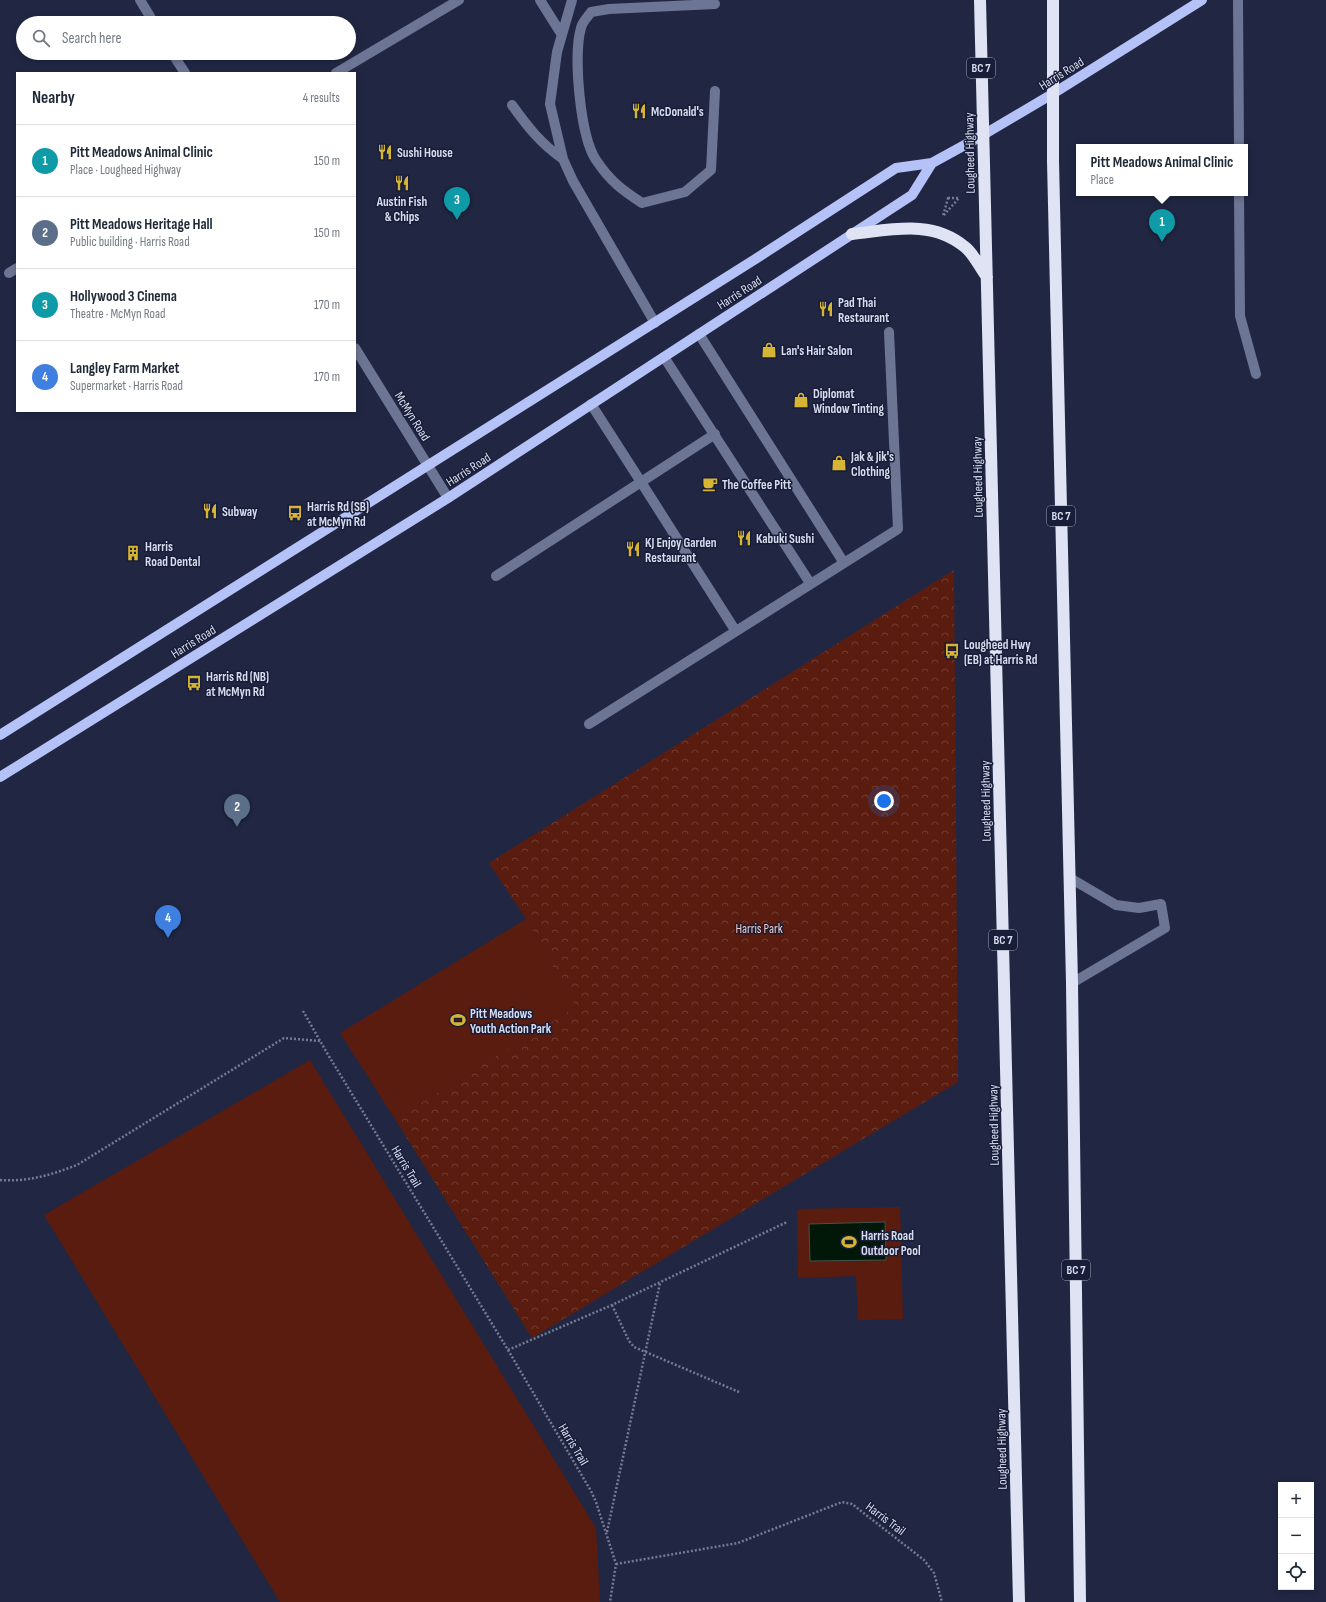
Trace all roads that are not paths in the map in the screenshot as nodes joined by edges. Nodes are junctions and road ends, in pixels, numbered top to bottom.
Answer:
1 (140, 0) edge
2 (459, 0) edge
3 (540, 0) edge
4 (572, 0) edge
5 (980, 0) edge
6 (1053, 0) edge
7 (1202, 0) edge
8 (1238, 0) edge
9 (715, 4) dead end
10 (150, 16) edge
11 (562, 35) junction
12 (177, 60) edge
13 (184, 72) edge
14 (338, 72) edge
15 (715, 91) dead end
16 (1054, 93) junction
17 (512, 105) dead end
18 (983, 135) junction
19 (1239, 144) edge
20 (563, 159) junction
21 (932, 163) junction
22 (1239, 196) edge
23 (852, 234) junction
24 (987, 277) junction
25 (654, 323) junction
26 (889, 332) dead end
27 (699, 334) junction
28 (356, 350) edge
29 (664, 357) junction
30 (1256, 374) dead end
31 (591, 404) junction
32 (715, 434) junction
33 (429, 466) junction
34 (641, 482) junction
35 (448, 498) junction
36 (844, 563) junction
37 (496, 576) dead end
38 (810, 583) junction
39 (735, 630) junction
40 (589, 724) dead end
41 (0, 735) edge
42 (0, 777) edge
43 (1070, 878) junction
44 (1072, 983) junction
45 (1019, 1602) edge
46 (1080, 1602) edge

1 - 10 street
2 - 14 street
3 - 11 street
4 - 11 street
5 - 18 highway, Lougheed Highway / BC 7
6 - 16 highway, BC 7
7 - 16 main road, Harris Road
8 - 19 street
9 - 15 street
11 - 20 street
12 - 13 street
16 - 18 main road, Harris Road
16 - 43 highway, BC 7
17 - 20 street
18 - 21 main road, Harris Road
18 - 24 highway, Lougheed Highway / BC 7
20 - 25 street
21 - 23 main road, Harris Road
21 - 25 main road, Harris Road
22 - 30 street
23 - 24 highway
23 - 27 main road, Harris Road
24 - 45 highway, Lougheed Highway / BC 7
25 - 33 main road, Harris Road
26 - 36 street
27 - 29 main road, Harris Road
27 - 36 street
28 - 33 street, McMyn Road
29 - 31 main road, Harris Road
29 - 32 street
31 - 34 street
31 - 35 main road, Harris Road
32 - 34 street
32 - 38 street
33 - 35 street, McMyn Road
33 - 41 main road, Harris Road
34 - 37 street
34 - 39 street
35 - 42 main road, Harris Road
36 - 38 street
38 - 39 street
39 - 40 street
43 - 44 highway, BC 7
43 - 44 street
44 - 46 highway, BC 7

